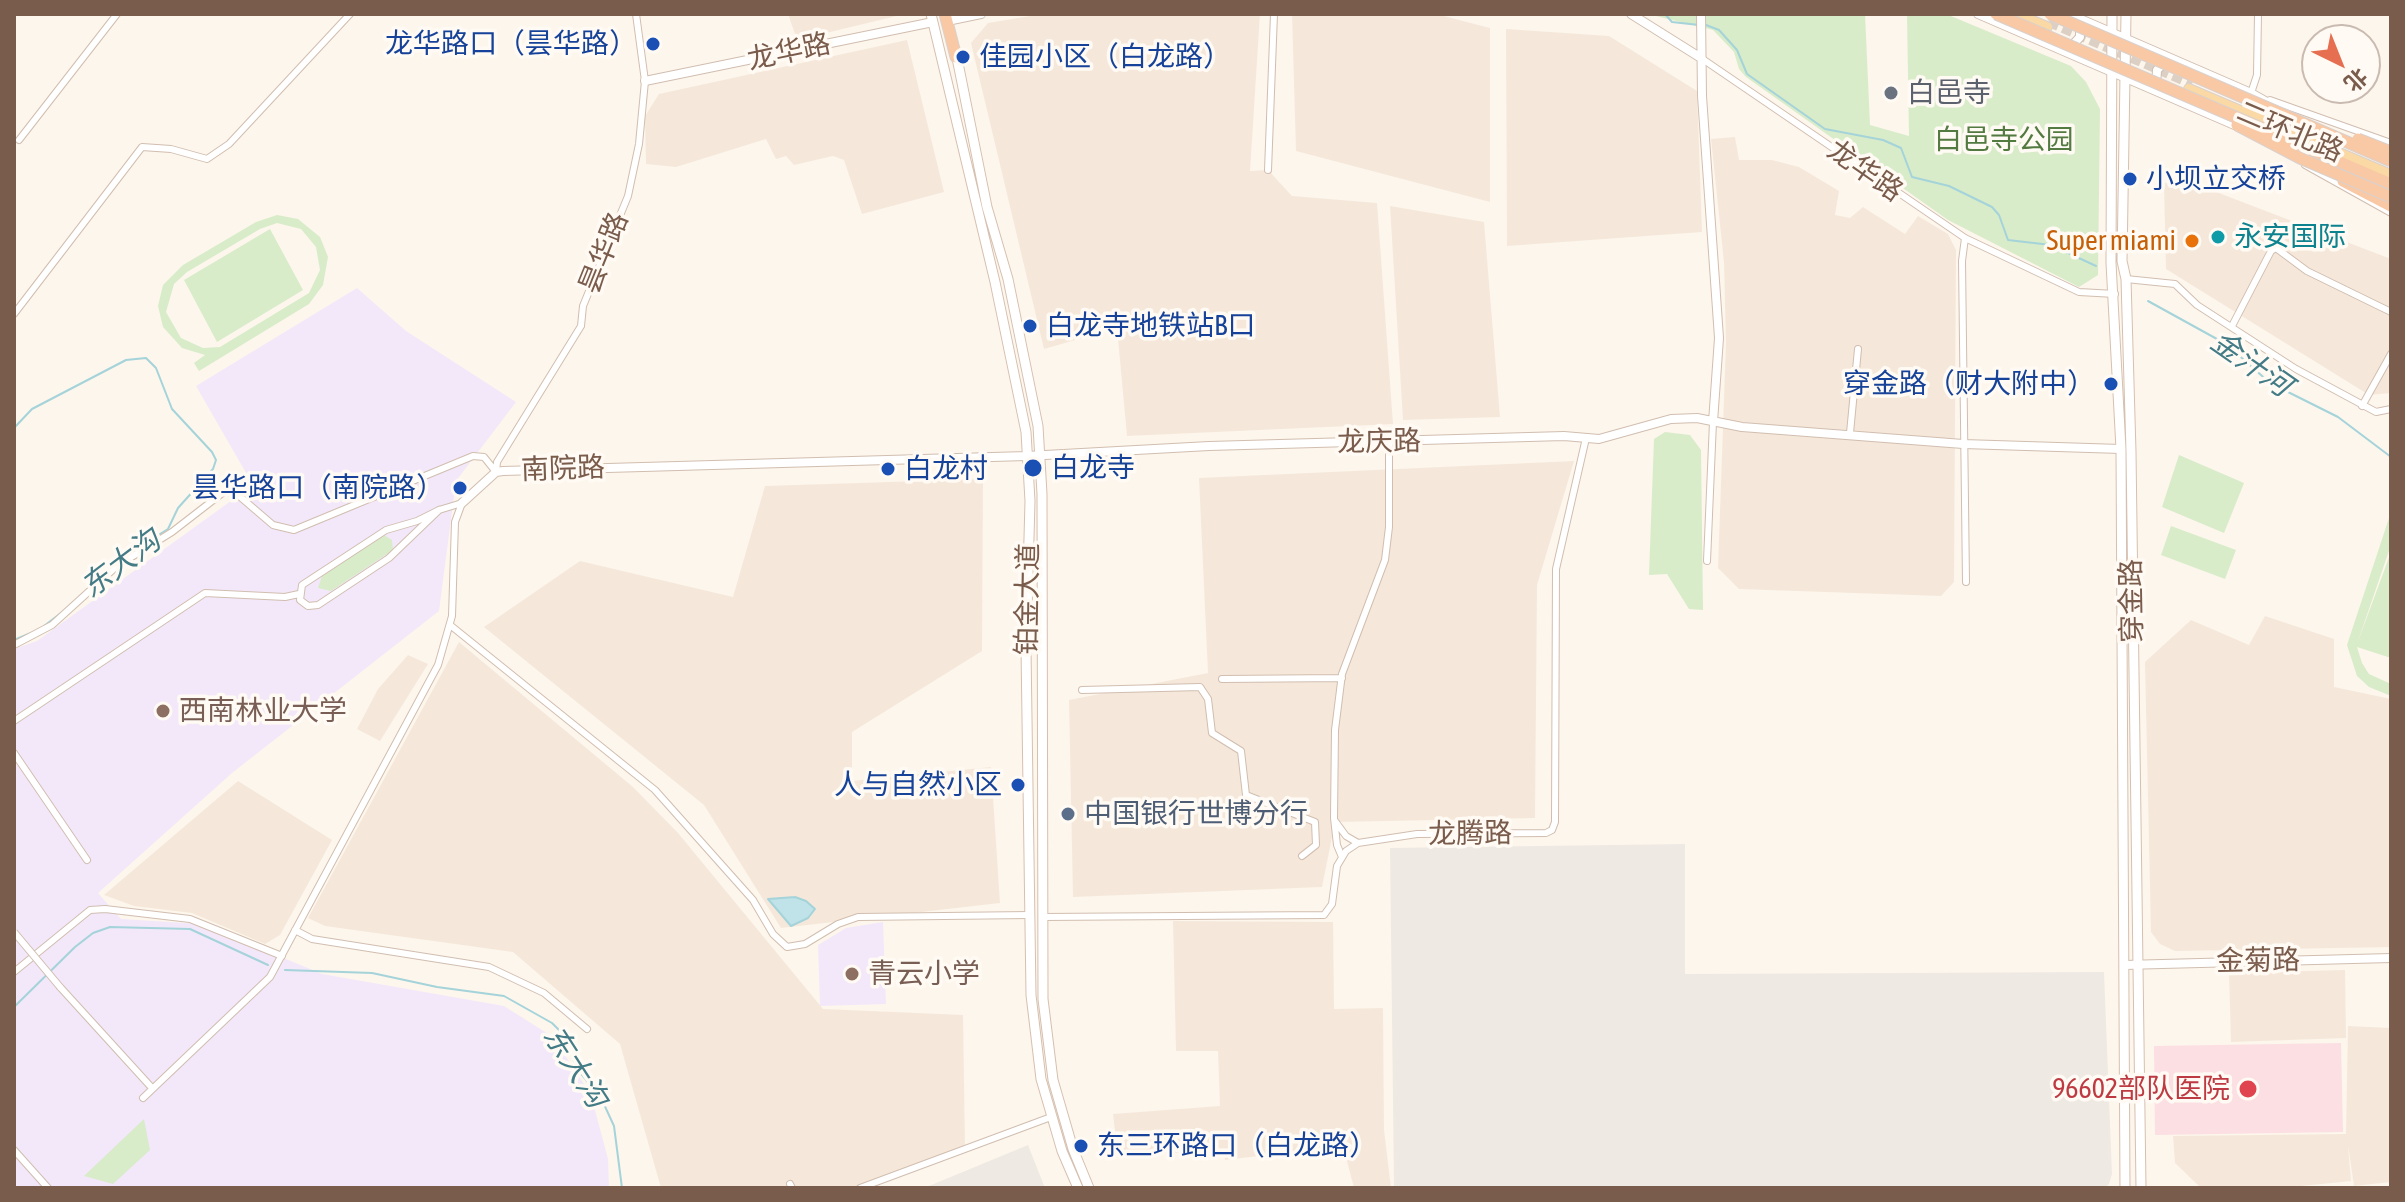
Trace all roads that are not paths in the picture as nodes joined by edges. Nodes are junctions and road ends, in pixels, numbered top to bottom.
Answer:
1 (117, 14) edge
2 (350, 14) edge
3 (636, 14) edge
4 (981, 14) edge
5 (1274, 14) edge
6 (1631, 14) edge
7 (1996, 14) edge
8 (2016, 14) edge
9 (2030, 14) edge
10 (2112, 14) edge
11 (2126, 14) edge
12 (2258, 14) edge
13 (1980, 15) edge
14 (2070, 15) edge
15 (950, 16) edge
16 (932, 18) edge
17 (2049, 21) edge
18 (1700, 22) edge
19 (2112, 33) junction
20 (2126, 39) junction
21 (2057, 48) junction
22 (956, 57) joint
23 (1701, 58) junction
24 (2177, 65) junction
25 (2112, 72) junction
26 (2126, 78) junction
27 (645, 81) junction
28 (2190, 86) tunnel mouth
29 (2164, 91) junction
30 (2252, 97) junction
31 (2236, 126) junction
32 (2311, 138) junction
33 (19, 140) dead end
34 (2391, 143) edge
35 (2391, 152) edge
36 (2391, 161) edge
37 (2307, 162) junction
38 (1268, 170) dead end
39 (2391, 172) edge
40 (2391, 184) edge
41 (2391, 197) edge
42 (2391, 206) edge
43 (2391, 213) edge
44 (1965, 238) junction
45 (995, 240) junction
46 (984, 243) junction
47 (2126, 279) junction
48 (2115, 294) junction
49 (2391, 312) edge
50 (14, 314) edge
51 (2232, 326) junction
52 (1858, 349) dead end
53 (2391, 354) edge
54 (2362, 406) junction
55 (2391, 409) edge
56 (1713, 422) junction
57 (1850, 433) junction
58 (1586, 438) junction
59 (1389, 443) junction
60 (1963, 444) junction
61 (2121, 449) junction
62 (1041, 454) junction
63 (1027, 456) junction
64 (496, 472) junction
65 (462, 503) junction
66 (439, 510) junction
67 (1707, 561) dead end
68 (1966, 582) dead end
69 (299, 594) junction
70 (450, 625) junction
71 (14, 645) edge
72 (1342, 678) junction
73 (1222, 679) dead end
74 (1082, 690) dead end
75 (14, 721) edge
76 (14, 753) edge
77 (1334, 818) junction
78 (1358, 843) junction
79 (1302, 856) dead end
80 (1342, 857) junction
81 (87, 860) dead end
82 (1030, 915) junction
83 (1042, 917) junction
84 (295, 930) junction
85 (14, 932) edge
86 (282, 956) junction
87 (2391, 958) edge
88 (2130, 964) junction
89 (14, 972) edge
90 (587, 1029) dead end
91 (152, 1088) junction
92 (143, 1098) dead end
93 (1051, 1117) junction
94 (14, 1150) edge
95 (48, 1188) edge
96 (860, 1188) edge
97 (1078, 1188) edge
98 (1089, 1188) edge
99 (2125, 1188) edge
100 (2141, 1188) edge

1 - 33 street
2 - 50 street
3 - 27 street, 昙华路
4 - 15 street
5 - 38 street
6 - 23 street, 龙华路
7 - 29 highway, bridge
8 - 17 main road
9 - 17 main road
10 - 19 main road, 穿金路
11 - 20 main road, 穿金路
12 - 30 street
13 - 21 street
14 - 19 street
14 - 21 street
15 - 22 highway
16 - 27 street, 龙华路
16 - 46 main road, 铂金大道
17 - 24 highway, bridge
18 - 23 street
19 - 20 street
19 - 25 main road, 穿金路
20 - 24 street
20 - 26 main road, 穿金路
21 - 25 street
22 - 45 main road, 铂金大道
23 - 44 street, 龙华路
23 - 56 street
24 - 29 street
24 - 30 highway, bridge
25 - 26 street
25 - 48 main road, 穿金路
26 - 29 street
26 - 47 main road, 穿金路
27 - 64 street, 昙华路
28 - 32 main road, 二环北路
29 - 31 street
29 - 37 highway, bridge
29 - 40 highway, bridge
30 - 32 street
30 - 34 street
30 - 35 highway, bridge
30 - 36 highway, bridge
31 - 32 street
31 - 43 street
32 - 39 main road, 二环北路
37 - 41 highway, bridge
37 - 42 highway, bridge
44 - 48 street, 龙华路
44 - 60 street
45 - 46 main road
45 - 62 main road, 铂金大道
46 - 63 main road, 铂金大道
47 - 51 street
47 - 88 main road, 穿金路
48 - 61 main road, 穿金路
49 - 51 street
51 - 54 street
52 - 57 street
53 - 54 street
54 - 55 street
56 - 57 street, 龙庆路
56 - 58 street, 龙庆路
56 - 67 street
57 - 60 street, 龙庆路
58 - 59 street, 龙庆路
58 - 78 street, 龙腾路
59 - 62 street, 龙庆路
59 - 72 street
60 - 61 street, 龙庆路
60 - 68 street
61 - 88 main road, 穿金路
62 - 63 street, 龙庆路
62 - 83 main road, 铂金大道
63 - 64 street, 南院路
63 - 82 main road, 铂金大道
64 - 65 street, 南院路
64 - 71 street
65 - 66 street
65 - 70 street
66 - 69 street
66 - 69 street
69 - 75 street
70 - 82 street
70 - 84 street
72 - 73 street
72 - 77 street
74 - 79 street
76 - 81 street
77 - 78 street
77 - 80 street
78 - 80 street
80 - 83 street
82 - 93 main road, 铂金大道
83 - 98 main road, 铂金大道
84 - 86 street
84 - 90 street
85 - 91 street, bridge
86 - 89 street
86 - 91 street
87 - 88 street, 金菊路
88 - 99 main road, 穿金路
88 - 100 main road, 穿金路
91 - 92 street
93 - 96 street
93 - 97 main road, 铂金大道
94 - 95 street

